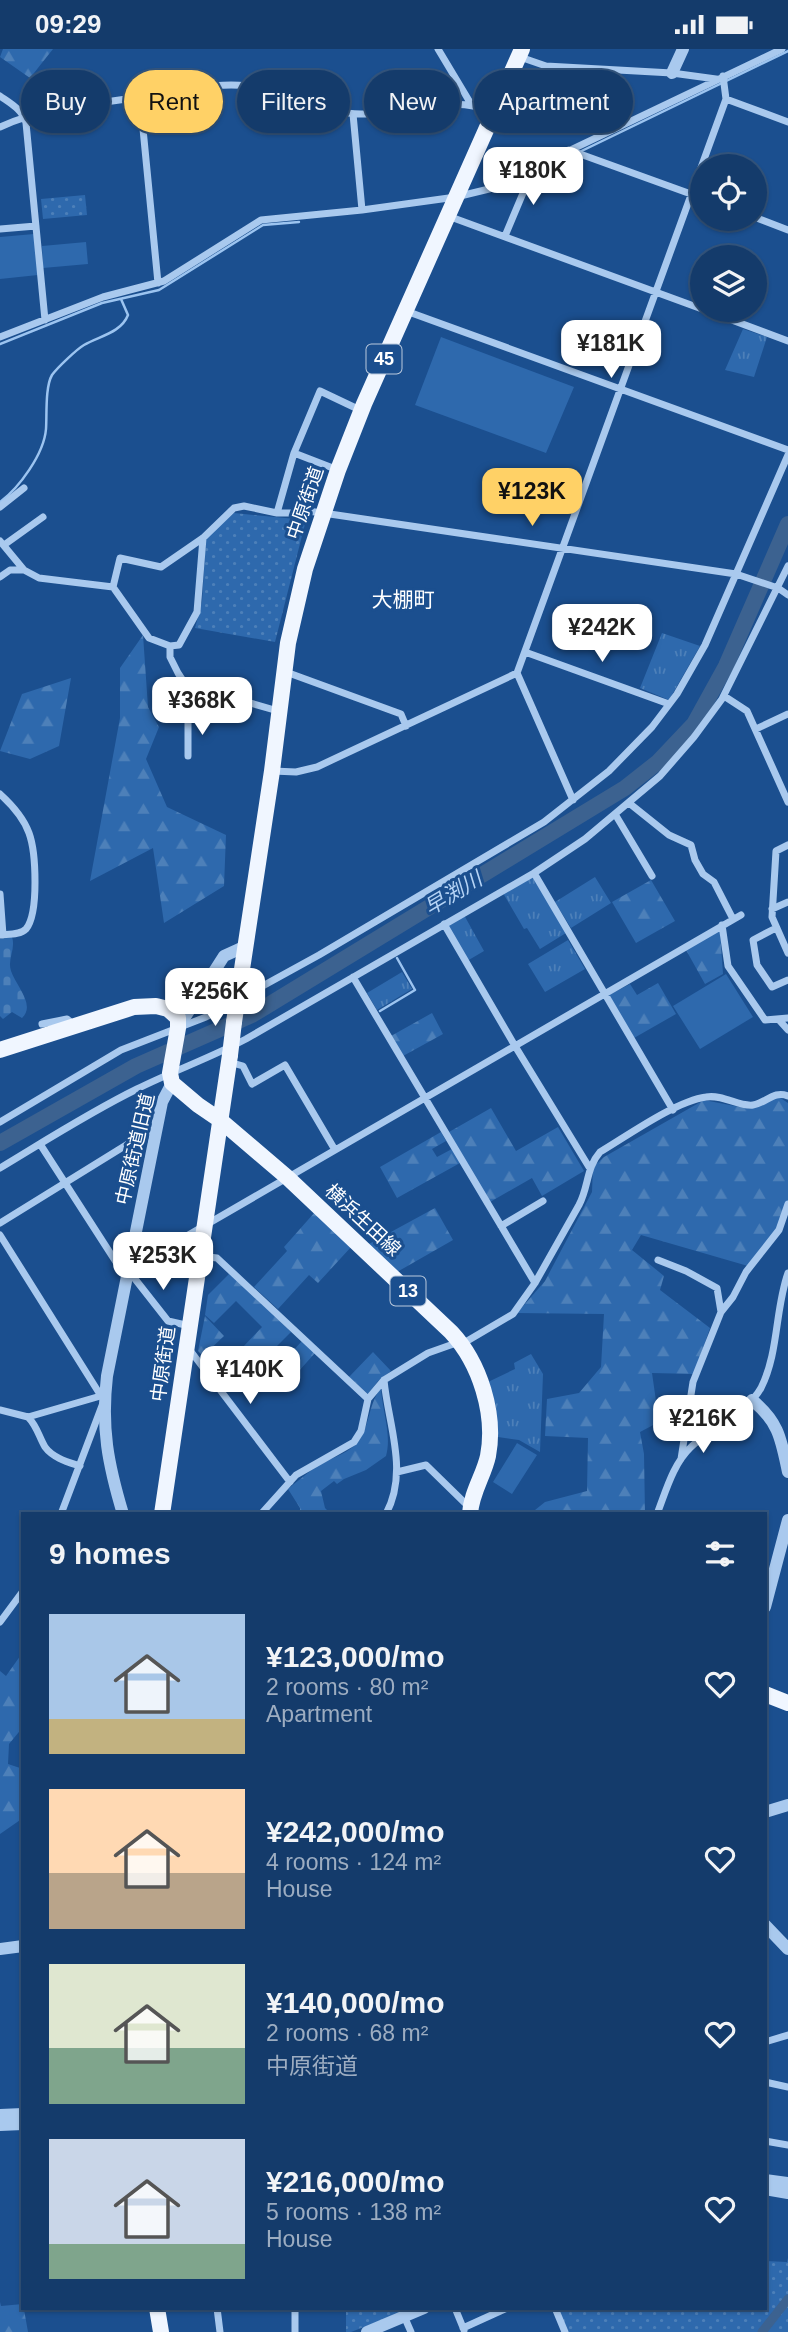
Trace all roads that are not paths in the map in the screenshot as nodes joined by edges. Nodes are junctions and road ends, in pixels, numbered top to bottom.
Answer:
1 (438, 49) edge
2 (683, 49) edge
3 (782, 49) edge
4 (519, 52) edge
5 (511, 70) edge
6 (672, 73) junction
7 (721, 77) junction
8 (223, 86) edge
9 (0, 96) edge
10 (726, 99) junction
11 (471, 104) junction
12 (474, 105) edge
13 (21, 113) edge
14 (353, 114) junction
15 (21, 119) edge
16 (788, 122) edge
17 (0, 127) edge
18 (27, 133) edge
19 (143, 133) edge
20 (485, 133) edge
21 (569, 151) junction
22 (706, 154) edge
23 (534, 167) junction
24 (690, 194) edge
25 (456, 197) junction
26 (690, 197) edge
27 (362, 210) junction
28 (447, 216) junction
29 (767, 223) edge
30 (36, 226) junction
31 (0, 229) edge
32 (788, 230) edge
33 (506, 236) junction
34 (158, 283) junction
35 (657, 292) junction
36 (690, 304) edge
37 (405, 311) junction
38 (45, 320) junction
39 (738, 322) edge
40 (0, 337) edge
41 (788, 341) edge
42 (623, 388) junction
43 (361, 411) junction
44 (788, 450) edge
45 (294, 453) junction
46 (788, 455) edge
47 (338, 470) junction
48 (24, 488) dead end
49 (0, 507) edge
50 (277, 513) junction
51 (323, 513) junction
52 (43, 517) dead end
53 (203, 538) junction
54 (2, 543) edge
55 (563, 547) junction
56 (788, 566) edge
57 (24, 570) junction
58 (736, 574) junction
59 (0, 577) edge
60 (113, 587) junction
61 (778, 588) junction
62 (788, 595) edge
63 (170, 646) junction
64 (525, 652) junction
65 (285, 672) junction
66 (517, 673) junction
67 (724, 696) junction
68 (669, 704) junction
69 (202, 710) junction
70 (280, 712) junction
71 (788, 713) edge
72 (406, 726) junction
73 (756, 729) junction
74 (188, 756) dead end
75 (272, 771) junction
76 (785, 787) edge
77 (0, 794) edge
78 (573, 800) junction
79 (788, 802) edge
80 (629, 803) junction
81 (615, 814) junction
82 (788, 845) edge
83 (534, 873) junction
84 (652, 876) dead end
85 (0, 894) edge
86 (788, 902) edge
87 (772, 909) junction
88 (444, 924) junction
89 (722, 926) junction
90 (776, 928) junction
91 (1, 935) edge
92 (246, 946) junction
93 (788, 953) edge
94 (353, 977) junction
95 (788, 980) edge
96 (603, 995) junction
97 (237, 1001) junction
98 (788, 1018) edge
99 (779, 1020) junction
100 (42, 1024) dead end
101 (75, 1025) junction
102 (178, 1030) junction
103 (788, 1030) edge
104 (515, 1046) junction
105 (0, 1050) edge
106 (229, 1058) junction
107 (171, 1074) junction
108 (788, 1096) edge
109 (426, 1098) junction
110 (673, 1110) junction
111 (220, 1120) junction
112 (0, 1122) edge
113 (158, 1126) junction
114 (40, 1144) junction
115 (335, 1150) junction
116 (589, 1167) junction
117 (0, 1168) edge
118 (288, 1178) junction
119 (66, 1182) junction
120 (543, 1201) dead end
121 (788, 1204) edge
122 (0, 1223) edge
123 (501, 1226) junction
124 (203, 1229) junction
125 (0, 1235) edge
126 (201, 1256) junction
127 (658, 1260) dead end
128 (788, 1273) edge
129 (127, 1274) junction
130 (534, 1283) junction
131 (721, 1313) junction
132 (190, 1327) junction
133 (461, 1343) junction
134 (188, 1348) junction
135 (384, 1380) junction
136 (103, 1397) junction
137 (368, 1399) junction
138 (752, 1400) junction
139 (0, 1410) edge
140 (28, 1417) junction
141 (681, 1459) junction
142 (80, 1466) junction
143 (788, 1469) edge
144 (397, 1472) junction
145 (290, 1482) junction
146 (62, 1512) edge
147 (122, 1512) edge
148 (162, 1512) edge
149 (263, 1512) edge
150 (387, 1512) edge
151 (473, 1512) edge
152 (658, 1512) edge
153 (788, 1520) edge
154 (21, 1594) edge
155 (767, 1599) edge
156 (0, 1622) edge
157 (767, 1695) edge
158 (788, 1703) edge
159 (788, 1805) edge
160 (767, 1811) edge
161 (767, 1927) edge
162 (21, 1946) edge
163 (0, 1949) edge
164 (788, 1949) edge
165 (788, 2035) edge
166 (767, 2041) edge
167 (767, 2082) edge
168 (788, 2087) edge
169 (21, 2114) edge
170 (0, 2115) edge
171 (21, 2124) edge
172 (0, 2125) edge
173 (767, 2141) edge
174 (788, 2145) edge
175 (767, 2180) edge
176 (788, 2183) edge
177 (767, 2189) edge
178 (788, 2193) edge
179 (157, 2310) edge
180 (167, 2310) edge
181 (217, 2310) edge
182 (295, 2310) edge
183 (419, 2310) edge
184 (456, 2310) edge
185 (503, 2310) edge
186 (556, 2310) edge
187 (404, 2316) junction
188 (464, 2330) edge
189 (160, 2332) edge
190 (170, 2332) edge
191 (220, 2332) edge
192 (295, 2332) edge
193 (367, 2332) edge
194 (411, 2332) edge
195 (565, 2332) edge

1 - 11 street
2 - 6 street
3 - 7 street
4 - 5 main road, 中原街道 / 45
4 - 6 street
6 - 7 street
7 - 10 street
7 - 21 street
8 - 14 street
9 - 13 street
10 - 16 street
10 - 22 street
11 - 12 street
11 - 14 street
14 - 27 street
15 - 17 street
18 - 30 street
19 - 34 street
20 - 25 main road, 中原街道 / 45
21 - 23 street
21 - 24 street
23 - 25 street
23 - 33 street
25 - 27 street
25 - 28 main road, 中原街道 / 45
26 - 35 street
27 - 34 street
28 - 33 street
28 - 37 main road, 中原街道 / 45
29 - 32 street
30 - 31 street
30 - 38 street
33 - 35 street
34 - 38 street
35 - 36 street
35 - 42 street
37 - 42 street
37 - 43 main road, 中原街道 / 45
38 - 40 street
39 - 41 street
42 - 44 street
42 - 55 street
43 - 45 street
43 - 47 main road, 中原街道 / 45
45 - 47 street
45 - 50 street
46 - 58 street
47 - 51 main road, 中原街道 / 45
48 - 49 street
50 - 51 street
50 - 53 street
51 - 55 street
51 - 65 main road, 中原街道 / 45
52 - 54 street
53 - 60 street
53 - 63 street
54 - 57 street
55 - 58 street
55 - 64 street
56 - 61 street
57 - 59 street
57 - 60 street
58 - 61 street
58 - 68 street
60 - 63 street
61 - 62 street
61 - 67 street
63 - 69 street
64 - 66 street
64 - 68 street
65 - 70 main road, 中原街道 / 45
65 - 72 street
66 - 72 street
66 - 78 street
67 - 73 street
67 - 80 street
68 - 78 street
69 - 70 street
69 - 74 street
70 - 75 main road, 中原街道 / 45
71 - 73 street
72 - 75 street
73 - 76 street
75 - 92 main road, 中原街道 / 45
76 - 79 street
77 - 91 street
78 - 97 street
80 - 81 street
80 - 89 street
81 - 83 street
81 - 84 street
82 - 87 street
83 - 88 street
83 - 96 street
85 - 91 street
86 - 87 street
87 - 90 street
88 - 94 street
88 - 104 street
89 - 96 street
89 - 99 street
90 - 93 street
90 - 95 street
92 - 97 main road, 中原街道 / 45
92 - 102 street
94 - 107 street
94 - 109 street
96 - 104 street
96 - 110 street
97 - 102 street
97 - 106 main road, 45, bridge
98 - 99 street
99 - 103 street
100 - 101 street
101 - 102 main road
101 - 105 main road
102 - 107 main road
102 - 112 street
104 - 109 street
104 - 116 street
106 - 111 main road, 中原街道 / 45
106 - 115 street
107 - 111 main road, 横浜生田線 / 13
107 - 113 street, 中原街道旧道
107 - 114 street
108 - 110 street
109 - 115 street
109 - 123 street
110 - 116 street
111 - 118 main road, 横浜生田線 / 13
111 - 124 main road, 中原街道 / 45
113 - 119 street
113 - 129 street, 中原街道旧道
114 - 117 street
114 - 119 street
115 - 118 street
116 - 130 street
118 - 124 street
118 - 133 main road, 横浜生田線 / 13
119 - 122 street
119 - 129 street
120 - 123 street
121 - 131 street
123 - 130 street
124 - 126 main road, 中原街道 / 45
124 - 129 street
125 - 136 street
126 - 132 main road, 中原街道 / 45
126 - 137 street
127 - 131 street
128 - 138 street
129 - 132 street
129 - 136 street, 中原街道旧道
130 - 133 street
131 - 141 street
132 - 134 main road, 中原街道 / 45
133 - 135 street
133 - 151 main road, 横浜生田線 / 13
134 - 145 street
134 - 148 main road, 中原街道 / 45
135 - 137 street
135 - 144 street
136 - 140 street
136 - 142 street
136 - 147 street, 中原街道旧道
137 - 145 street
138 - 141 street
138 - 143 street
139 - 140 street
140 - 142 street
141 - 152 street
142 - 146 street
144 - 150 street
144 - 151 street
145 - 149 street
153 - 155 street
154 - 156 street
157 - 158 main road
159 - 160 street
161 - 164 street
162 - 163 street
165 - 166 street
167 - 168 street
169 - 170 street
171 - 172 street
173 - 174 street
175 - 176 street
177 - 178 street
179 - 189 main road
180 - 190 main road
181 - 191 street
182 - 192 street
183 - 187 street
184 - 188 street
185 - 188 street
186 - 195 street
187 - 193 street
187 - 194 street

